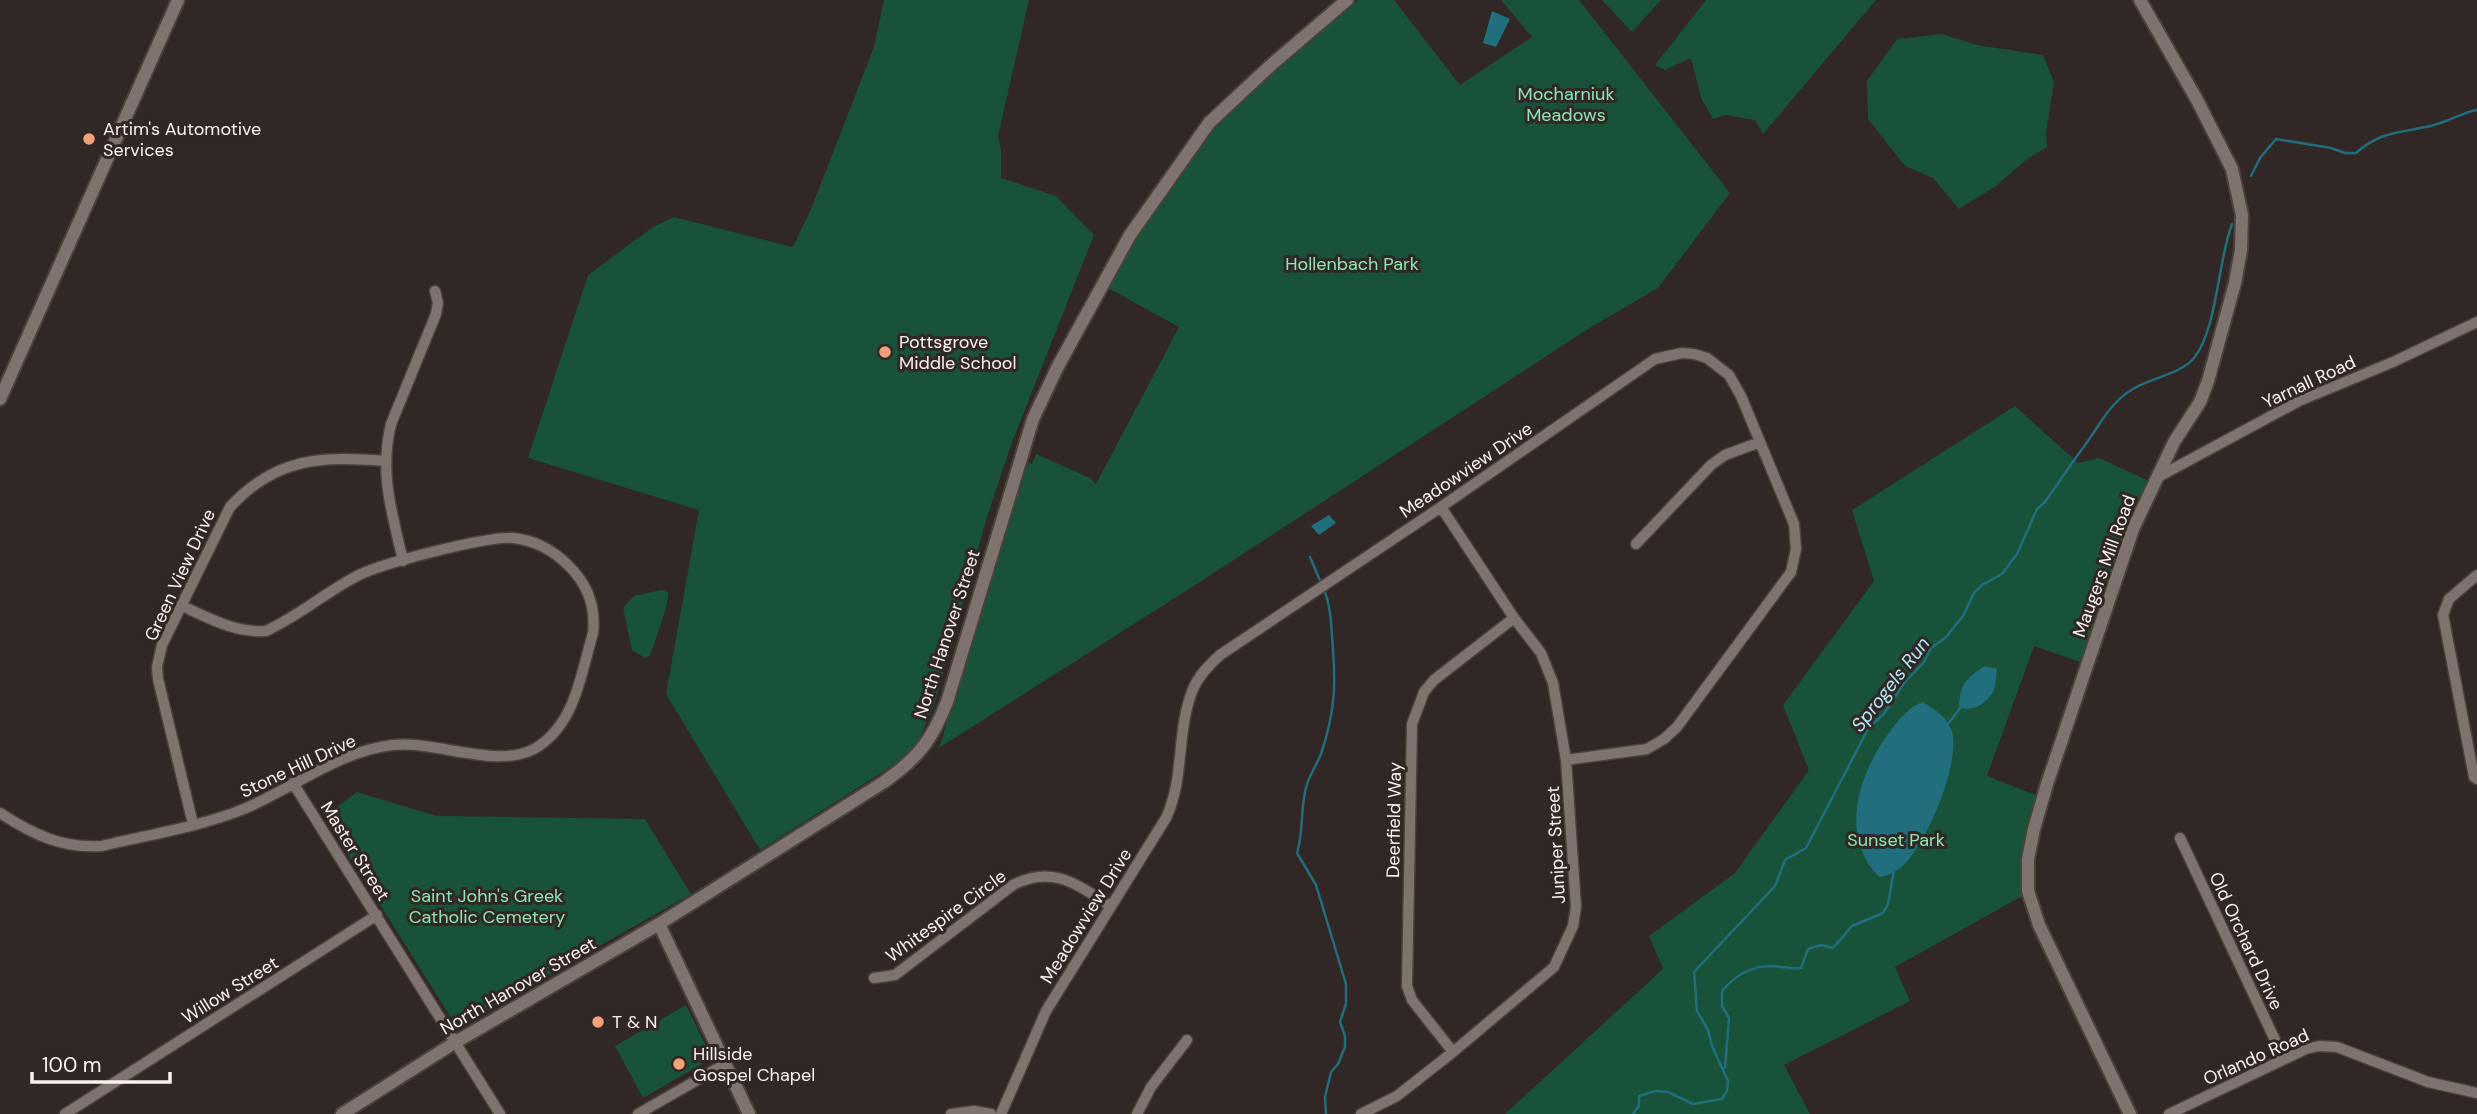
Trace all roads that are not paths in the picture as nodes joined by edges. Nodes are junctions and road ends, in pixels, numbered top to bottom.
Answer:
1 (178, 0) edge
2 (1348, 0) edge
3 (2140, 0) edge
4 (435, 291) dead end
5 (2477, 322) edge
6 (0, 398) edge
7 (1760, 442) junction
8 (386, 461) junction
9 (2158, 477) junction
10 (1441, 507) junction
11 (1636, 544) dead end
12 (403, 561) junction
13 (2477, 575) edge
14 (182, 606) junction
15 (1514, 618) junction
16 (1566, 760) junction
17 (2477, 779) edge
18 (293, 783) junction
19 (0, 813) edge
20 (193, 824) junction
21 (2180, 838) dead end
22 (1111, 906) junction
23 (377, 915) junction
24 (659, 924) junction
25 (874, 978) dead end
26 (1187, 1041) dead end
27 (454, 1043) junction
28 (1453, 1052) junction
29 (2284, 1059) junction
30 (725, 1064) junction
31 (2477, 1093) edge
32 (498, 1111) edge
33 (65, 1114) edge
34 (342, 1114) edge
35 (486, 1114) edge
36 (638, 1114) edge
37 (749, 1114) edge
38 (951, 1114) edge
39 (991, 1114) edge
40 (1001, 1114) edge
41 (1137, 1114) edge
42 (1362, 1114) edge
43 (2130, 1114) edge
44 (2169, 1114) edge

1 - 6 street
2 - 24 street, North Hanover Street
3 - 9 street, Maugers Mill Road
4 - 8 street
5 - 9 street, Yarnall Road
7 - 10 street, Meadowview Drive
7 - 11 street
7 - 16 street, Meadowview Drive
8 - 12 street
8 - 14 street, Green View Drive
9 - 43 street, Maugers Mill Road
10 - 15 street, Juniper Street
10 - 22 street, Meadowview Drive
12 - 14 street, Stone Hill Drive
12 - 18 street, Stone Hill Drive
13 - 17 street
14 - 20 street, Green View Drive
15 - 16 street, Juniper Street
15 - 28 street, Deerfield Way
16 - 28 street, Juniper Street
18 - 20 street, Stone Hill Drive
18 - 23 street, Master Street
19 - 20 street, Stone Hill Drive
21 - 29 street, Old Orchard Drive
22 - 25 street, Whitespire Circle
22 - 40 street, Meadowview Drive
23 - 27 street, Master Street
23 - 33 street, Willow Street
24 - 27 street, North Hanover Street
24 - 30 street
26 - 41 street
27 - 32 street, Master Street
27 - 34 street, North Hanover Street
28 - 42 street, Juniper Street
29 - 31 street, Orlando Road
29 - 44 street, Orlando Road
30 - 36 street
30 - 37 street
32 - 35 street
38 - 39 street

